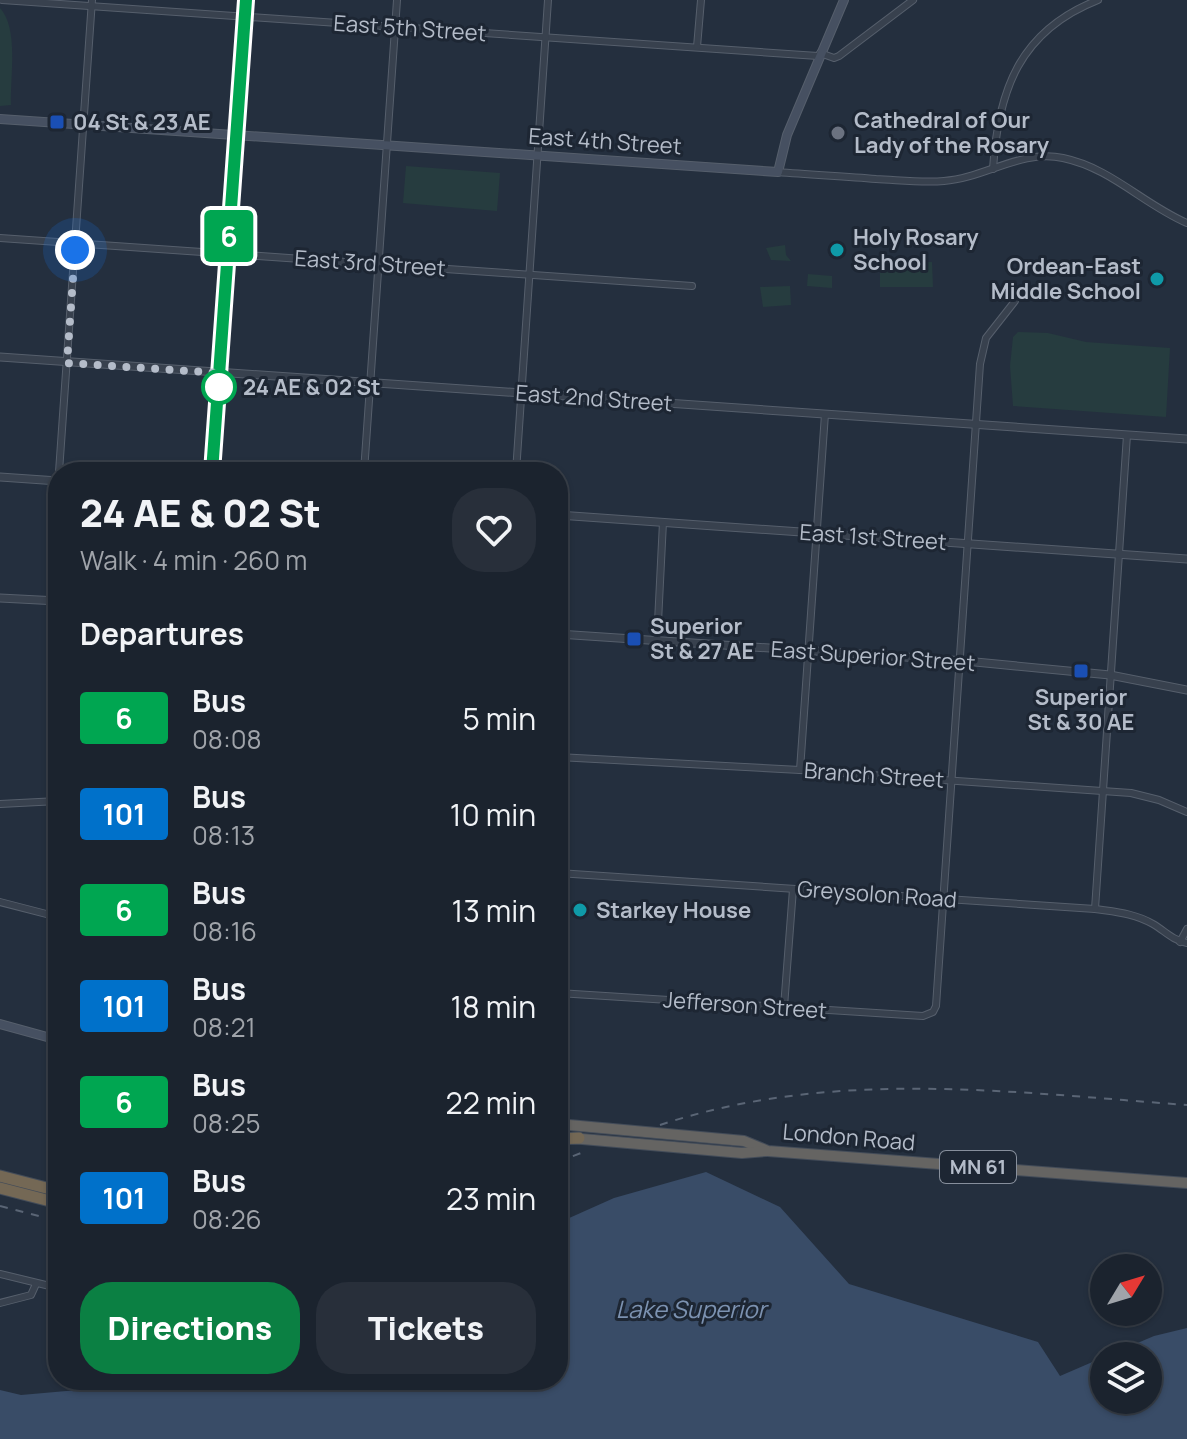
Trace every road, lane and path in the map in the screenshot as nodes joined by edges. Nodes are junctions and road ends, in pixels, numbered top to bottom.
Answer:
1 (2, 0) edge
2 (246, 0) edge
3 (397, 0) edge
4 (548, 0) edge
5 (701, 0) edge
6 (844, 0) edge
7 (913, 0) edge
8 (1098, 0) edge
9 (92, 3) edge
10 (245, 17) junction
11 (395, 27) junction
12 (546, 37) junction
13 (697, 47) junction
14 (819, 54) junction
15 (0, 119) edge
16 (84, 124) junction
17 (236, 135) junction
18 (387, 145) junction
19 (538, 154) junction
20 (993, 169) junction
21 (778, 172) junction
22 (1187, 223) edge
23 (0, 238) edge
24 (76, 244) junction
25 (227, 254) junction
26 (379, 264) junction
27 (530, 274) junction
28 (692, 286) dead end
29 (1015, 301) dead end
30 (0, 357) edge
31 (67, 363) junction
32 (220, 373) junction
33 (370, 382) junction
34 (521, 393) junction
35 (825, 414) junction
36 (977, 424) junction
37 (1127, 435) junction
38 (1187, 439) edge
39 (60, 462) edge
40 (213, 462) edge
41 (365, 462) edge
42 (517, 462) edge
43 (0, 477) edge
44 (48, 482) edge
45 (568, 516) edge
46 (663, 522) junction
47 (817, 532) junction
48 (967, 543) junction
49 (1118, 553) junction
50 (1187, 559) edge
51 (0, 598) edge
52 (48, 601) edge
53 (568, 635) edge
54 (657, 642) junction
55 (808, 651) junction
56 (959, 661) junction
57 (1110, 675) junction
58 (1187, 690) edge
59 (568, 758) edge
60 (800, 770) junction
61 (950, 780) junction
62 (1103, 791) junction
63 (48, 802) edge
64 (0, 804) edge
65 (1187, 812) edge
66 (568, 874) edge
67 (793, 889) junction
68 (944, 898) junction
69 (0, 904) edge
70 (1095, 909) junction
71 (48, 915) edge
72 (1187, 929) edge
73 (1183, 943) edge
74 (568, 994) edge
75 (784, 1007) junction
76 (0, 1024) edge
77 (48, 1037) edge
78 (568, 1125) edge
79 (568, 1138) edge
80 (579, 1138) joint
81 (768, 1151) junction
82 (0, 1176) edge
83 (1187, 1183) edge
84 (0, 1188) edge
85 (48, 1188) edge
86 (48, 1200) edge
87 (0, 1274) edge
88 (36, 1284) junction
89 (48, 1286) edge
90 (0, 1303) edge

1 - 9 street, East 5th Street
2 - 10 street
3 - 11 street
4 - 12 street
5 - 13 street
6 - 14 main road
7 - 14 street, East 5th Street
8 - 20 street
9 - 10 street, East 5th Street
9 - 16 street
10 - 11 street, East 5th Street
10 - 17 street
11 - 12 street, East 5th Street
11 - 18 street
12 - 13 street, East 5th Street
12 - 19 street
13 - 14 street, East 5th Street
14 - 21 main road
15 - 16 main road, East 4th Street
16 - 17 main road, East 4th Street
16 - 24 street
17 - 18 main road, East 4th Street
17 - 25 street
18 - 19 main road, East 4th Street
18 - 26 street
19 - 21 main road, East 4th Street
19 - 27 street
20 - 21 street, East 4th Street
20 - 22 street, East 4th Street
23 - 24 street, East 3rd Street
24 - 25 street, East 3rd Street
24 - 31 street
25 - 26 street, East 3rd Street
25 - 32 street
26 - 27 street, East 3rd Street
26 - 33 street
27 - 28 street, East 3rd Street
27 - 34 street
29 - 36 street
30 - 31 street, East 2nd Street
31 - 32 street, East 2nd Street
31 - 39 street
32 - 33 street, East 2nd Street
32 - 40 street
33 - 34 street, East 2nd Street
33 - 41 street
34 - 35 street, East 2nd Street
34 - 42 street
35 - 36 street, East 2nd Street
35 - 47 street
36 - 37 street, East 2nd Street
36 - 48 street
37 - 38 street, East 2nd Street
37 - 49 street
43 - 44 street
45 - 46 street, East 1st Street
46 - 47 street, East 1st Street
46 - 54 street
47 - 48 street, East 1st Street
47 - 55 street
48 - 49 street, East 1st Street
48 - 56 street
49 - 50 street, East 1st Street
49 - 57 street
51 - 52 street
53 - 54 street, East Superior Street
54 - 55 street, East Superior Street
55 - 56 street, East Superior Street
55 - 60 street
56 - 57 street, East Superior Street
56 - 61 street
57 - 58 street, East Superior Street
57 - 62 street
59 - 60 street, Branch Street
60 - 61 street, Branch Street
61 - 62 street, Branch Street
61 - 68 street
62 - 65 street, Branch Street
62 - 70 street
63 - 64 street
66 - 67 street, Greysolon Road
67 - 68 street, Greysolon Road
67 - 75 street
68 - 70 street, Greysolon Road
68 - 75 street, Jefferson Street
69 - 71 street
70 - 73 street, Greysolon Road
72 - 73 street
74 - 75 street, Jefferson Street
76 - 77 main road
78 - 81 highway, London Road / MN 61
79 - 80 highway
80 - 81 highway, MN 61
81 - 83 highway, London Road / MN 61
82 - 85 highway
84 - 86 highway
87 - 88 street
88 - 89 street
88 - 90 street

